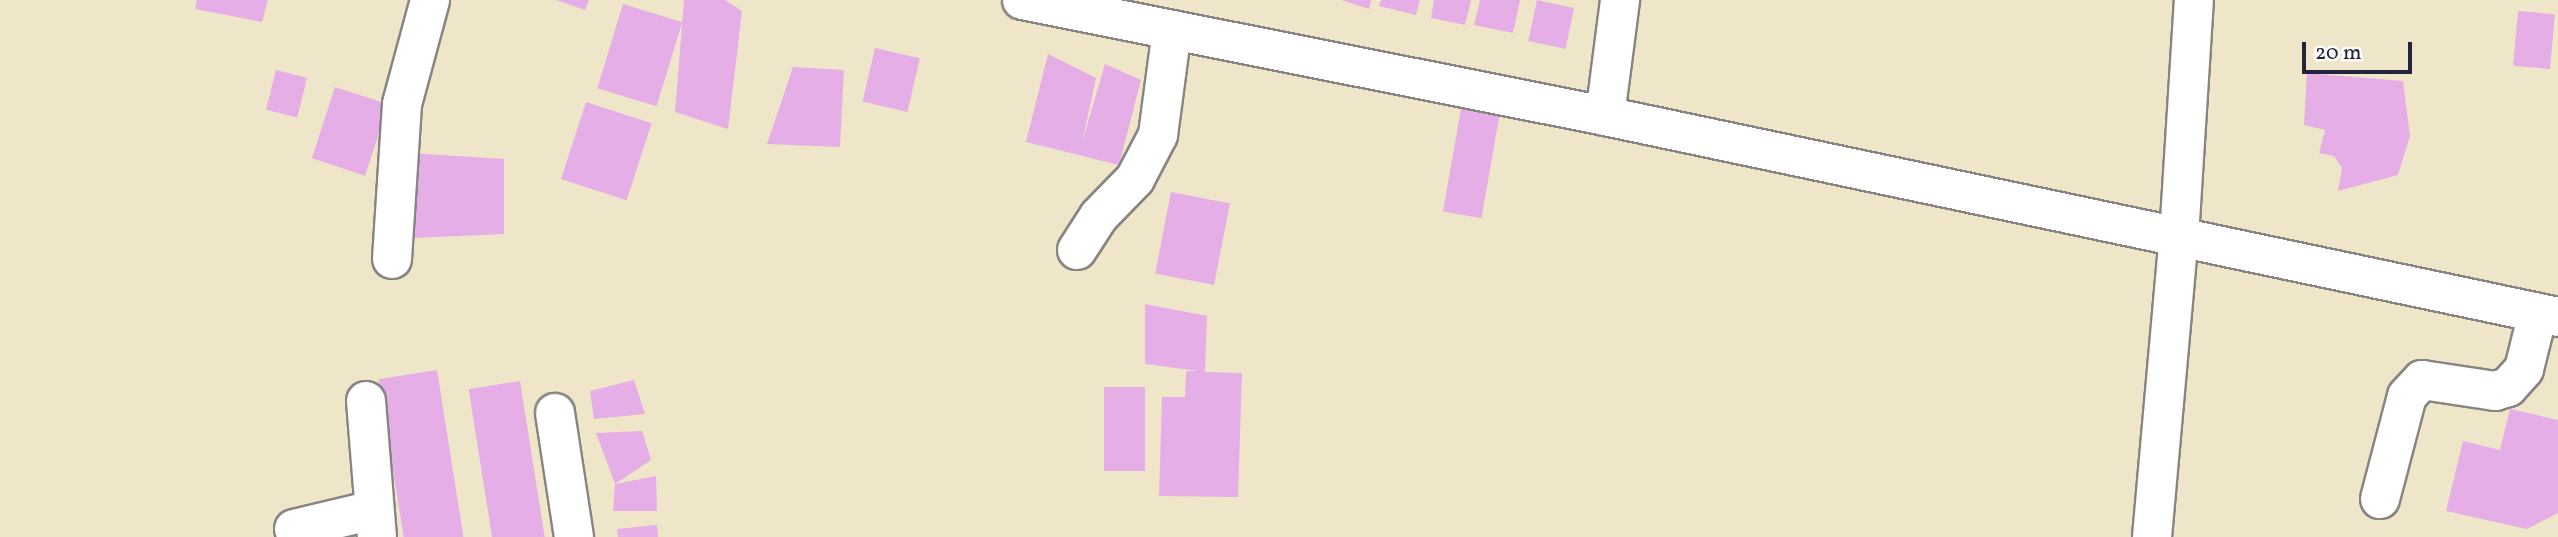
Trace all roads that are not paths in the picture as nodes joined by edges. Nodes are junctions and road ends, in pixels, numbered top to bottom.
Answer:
1 (430, 0) edge
2 (1620, 0) edge
3 (2194, 0) edge
4 (1036, 2) edge
5 (1171, 30) junction
6 (1605, 116) junction
7 (2179, 237) junction
8 (1077, 250) dead end
9 (392, 259) dead end
10 (2548, 315) edge
11 (366, 401) dead end
12 (555, 413) dead end
13 (2380, 499) dead end
14 (375, 524) edge
15 (294, 529) dead end
16 (573, 537) edge
17 (2152, 537) edge

1 - 9 street
2 - 6 street
3 - 7 street
4 - 5 street
5 - 6 street
5 - 8 street
6 - 7 street
7 - 10 street
7 - 17 street
10 - 13 street
11 - 14 street
12 - 16 street
14 - 15 street

